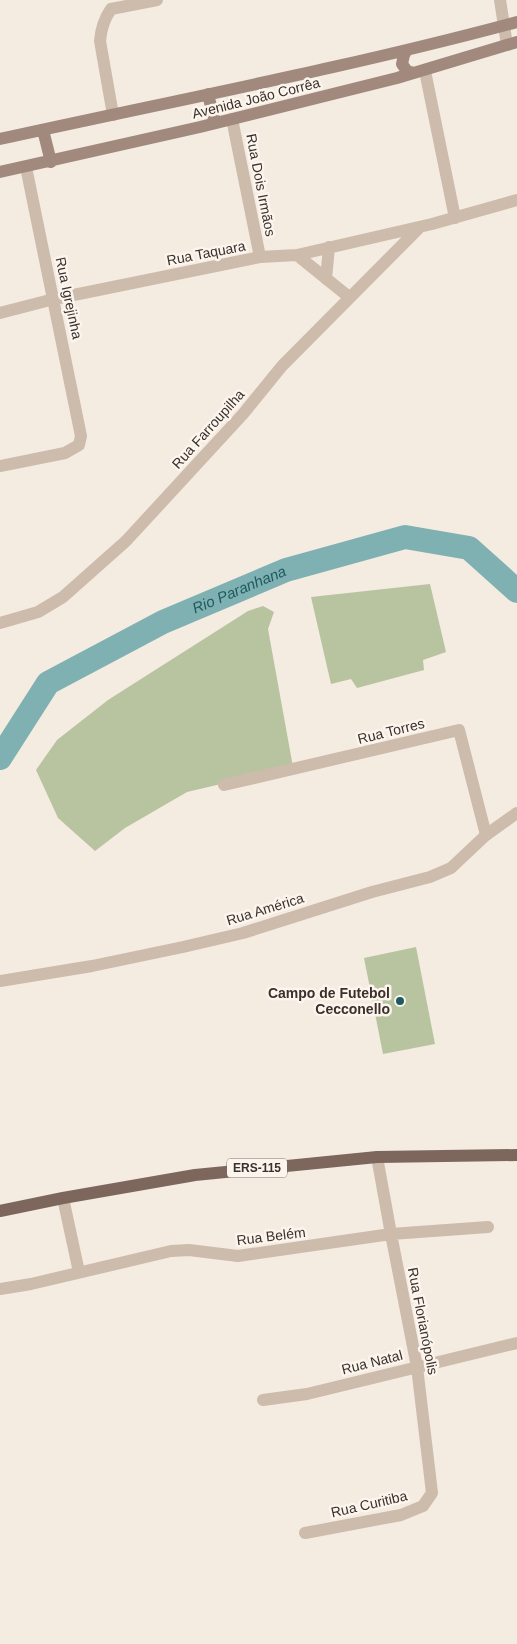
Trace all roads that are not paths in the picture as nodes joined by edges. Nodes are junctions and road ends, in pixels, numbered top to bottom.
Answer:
1 (157, 0) edge
2 (500, 0) edge
3 (111, 5) edge
4 (517, 22) edge
5 (503, 26) junction
6 (432, 44) junction
7 (512, 44) edge
8 (408, 50) junction
9 (425, 70) junction
10 (208, 94) junction
11 (113, 115) junction
12 (232, 119) junction
13 (215, 124) junction
14 (43, 130) junction
15 (0, 139) edge
16 (51, 162) junction
17 (26, 167) junction
18 (0, 172) edge
19 (517, 200) edge
20 (455, 218) junction
21 (419, 228) junction
22 (329, 248) junction
23 (297, 255) junction
24 (260, 258) junction
25 (326, 279) junction
26 (349, 298) junction
27 (54, 299) junction
28 (0, 313) edge
29 (0, 466) edge
30 (0, 623) edge
31 (224, 785) dead end
32 (517, 813) edge
33 (486, 835) junction
34 (0, 981) edge
35 (378, 1156) junction
36 (517, 1156) edge
37 (63, 1198) junction
38 (0, 1211) edge
39 (488, 1227) dead end
40 (391, 1234) junction
41 (79, 1272) junction
42 (0, 1289) edge
43 (517, 1343) edge
44 (418, 1367) junction
45 (262, 1400) dead end
46 (432, 1493) joint
47 (305, 1533) dead end

1 - 3 street
2 - 5 street
3 - 11 street
4 - 5 main road, Avenida João Corrêa
5 - 6 main road, Avenida João Corrêa
5 - 7 street
6 - 8 main road, Avenida João Corrêa
6 - 9 main road
7 - 9 main road, Avenida João Corrêa
8 - 9 main road
8 - 10 main road, Avenida João Corrêa
9 - 12 main road, Avenida João Corrêa
9 - 20 street
10 - 11 main road, Avenida João Corrêa
10 - 13 main road
11 - 14 main road, Avenida João Corrêa
12 - 13 main road, Avenida João Corrêa
12 - 24 street, Rua Dois Irmãos
13 - 16 main road, Avenida João Corrêa
14 - 15 main road, Avenida João Corrêa
14 - 16 main road
16 - 17 main road, Avenida João Corrêa
17 - 18 main road, Avenida João Corrêa
17 - 27 street, Rua Igrejinha
19 - 20 street, Rua Taquara
20 - 21 street, Rua Taquara
21 - 22 street, Rua Taquara
21 - 26 street, Rua Farroupilha
22 - 23 street, Rua Taquara
22 - 25 street
23 - 24 street, Rua Taquara
23 - 25 street
24 - 27 street, Rua Taquara
25 - 26 street
26 - 30 street, Rua Farroupilha
27 - 28 street, Rua Taquara
27 - 29 street, Rua Igrejinha
31 - 33 street, Rua Torres
32 - 33 street, Rua América
33 - 34 street, Rua América
35 - 36 main road, ERS-115
35 - 37 main road, ERS-115
35 - 40 street, Rua Florianópolis
37 - 38 main road, ERS-115
37 - 41 street
39 - 40 street, Rua Belém
40 - 41 street, Rua Belém
40 - 44 street, Rua Florianópolis
41 - 42 street, Rua Belém
43 - 44 street, Rua Natal
44 - 45 street, Rua Natal
44 - 46 street, Rua Florianópolis
46 - 47 street, Rua Curitiba

